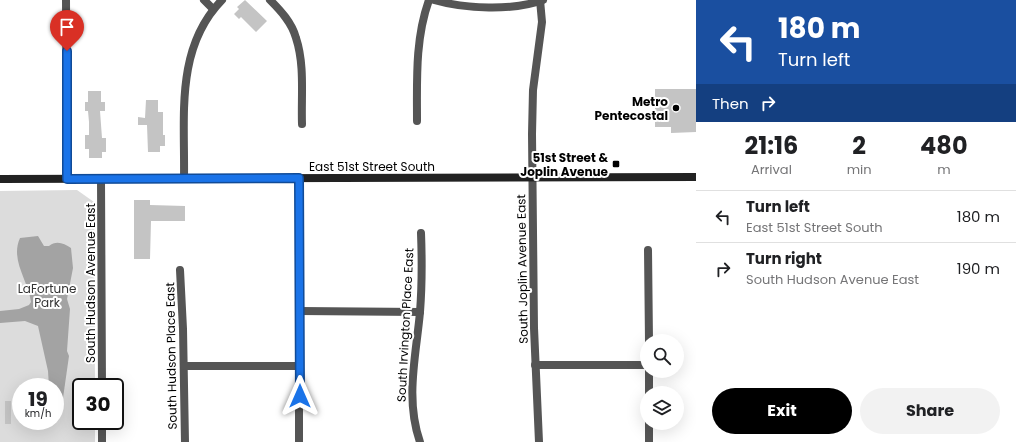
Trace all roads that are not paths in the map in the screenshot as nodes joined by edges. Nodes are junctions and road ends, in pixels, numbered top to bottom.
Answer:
1 (66, 0) edge
2 (204, 0) edge
3 (222, 0) edge
4 (270, 0) edge
5 (429, 0) edge
6 (434, 0) edge
7 (541, 0) edge
8 (213, 10) junction
9 (417, 121) dead end
10 (302, 124) dead end
11 (696, 177) edge
12 (184, 178) junction
13 (299, 178) junction
14 (533, 178) junction
15 (0, 179) edge
16 (67, 179) junction
17 (101, 179) junction
18 (421, 233) dead end
19 (648, 250) dead end
20 (180, 270) dead end
21 (300, 311) junction
22 (420, 312) junction
23 (648, 334) edge
24 (535, 365) junction
25 (640, 365) edge
26 (184, 366) junction
27 (300, 366) junction
28 (102, 378) edge
29 (102, 430) edge
30 (649, 430) edge
31 (102, 442) edge
32 (185, 442) edge
33 (299, 442) edge
34 (420, 442) edge
35 (539, 442) edge
36 (649, 442) edge

1 - 16 street
2 - 8 street
3 - 8 street
4 - 10 street
5 - 9 street
6 - 7 street
7 - 14 street, South Joplin Avenue East
8 - 12 street
11 - 14 main road, East 51st Street South
12 - 13 main road, East 51st Street South
12 - 17 main road, East 51st Street South
13 - 14 main road, East 51st Street South
13 - 21 street
14 - 24 street, South Joplin Avenue East
15 - 16 main road, East 51st Street South
16 - 17 main road, East 51st Street South
17 - 28 street, South Hudson Avenue East
18 - 22 street, South Irvington Place East
19 - 23 street
20 - 26 street, South Hudson Place East
21 - 22 street
21 - 27 street
22 - 34 street, South Irvington Place East
24 - 25 street
24 - 35 street, South Joplin Avenue East
26 - 27 street
26 - 32 street, South Hudson Place East
27 - 33 street
29 - 31 street
30 - 36 street

